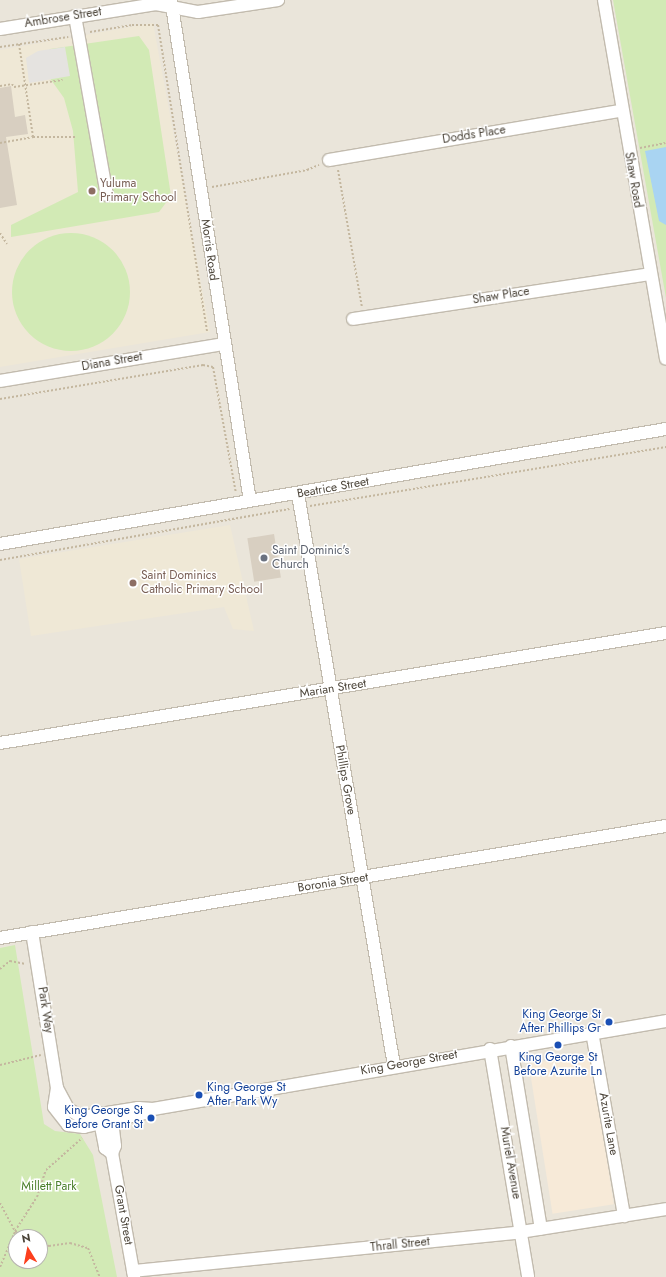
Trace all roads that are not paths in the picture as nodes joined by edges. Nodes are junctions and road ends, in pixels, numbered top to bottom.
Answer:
1 (278, 0) edge
2 (604, 0) edge
3 (172, 5) edge
4 (75, 16) junction
5 (0, 29) edge
6 (620, 111) junction
7 (332, 159) road end
8 (106, 195) dead end
9 (649, 274) junction
10 (359, 319) road end
11 (223, 344) junction
12 (666, 359) edge
13 (0, 381) edge
14 (666, 429) edge
15 (298, 494) junction
16 (250, 500) junction
17 (0, 544) edge
18 (666, 633) edge
19 (330, 690) junction
20 (0, 742) edge
21 (666, 826) edge
22 (362, 879) junction
23 (32, 932) junction
24 (0, 938) edge
25 (666, 1021) edge
26 (592, 1032) junction
27 (511, 1046) junction
28 (490, 1049) junction
29 (394, 1066) junction
30 (57, 1088) junction
31 (68, 1109) joint
32 (58, 1116) joint
33 (105, 1119) junction
34 (666, 1209) edge
35 (624, 1216) junction
36 (540, 1229) junction
37 (521, 1232) junction
38 (133, 1274) edge
39 (528, 1277) edge

1 - 3 street, Ambrose Street
2 - 6 street, Shaw Road
3 - 4 street, Ambrose Street
3 - 11 street, Morris Road
4 - 5 street, Ambrose Street
4 - 8 street
6 - 7 street, Dodds Place
6 - 9 street, Shaw Road
9 - 10 street, Shaw Place
9 - 12 street, Shaw Road
11 - 13 street, Diana Street
11 - 16 street, Morris Road
14 - 15 street, Beatrice Street
15 - 16 street, Beatrice Street
15 - 19 street, Phillips Grove
16 - 17 street, Beatrice Street
18 - 19 street, Marian Street
19 - 20 street, Marian Street
19 - 22 street, Phillips Grove
21 - 22 street, Boronia Street
22 - 23 street, Boronia Street
22 - 29 street, Phillips Grove
23 - 24 street, Boronia Street
23 - 30 street, Park Way
25 - 26 street, King George Street
26 - 27 street, King George Street
26 - 35 street, Azurite Lane
27 - 28 street, King George Street
27 - 36 street
28 - 29 street, King George Street
28 - 37 street, Muriel Avenue
29 - 33 street, King George Street
30 - 31 street, Park Way
30 - 32 street, Park Way
31 - 33 street, King George Street
32 - 33 street, King George Street
33 - 38 street, Grant Street
34 - 35 street, Thrall Street
35 - 36 street, Thrall Street
36 - 37 street, Thrall Street
37 - 38 street, Thrall Street
37 - 39 street, Muriel Avenue

